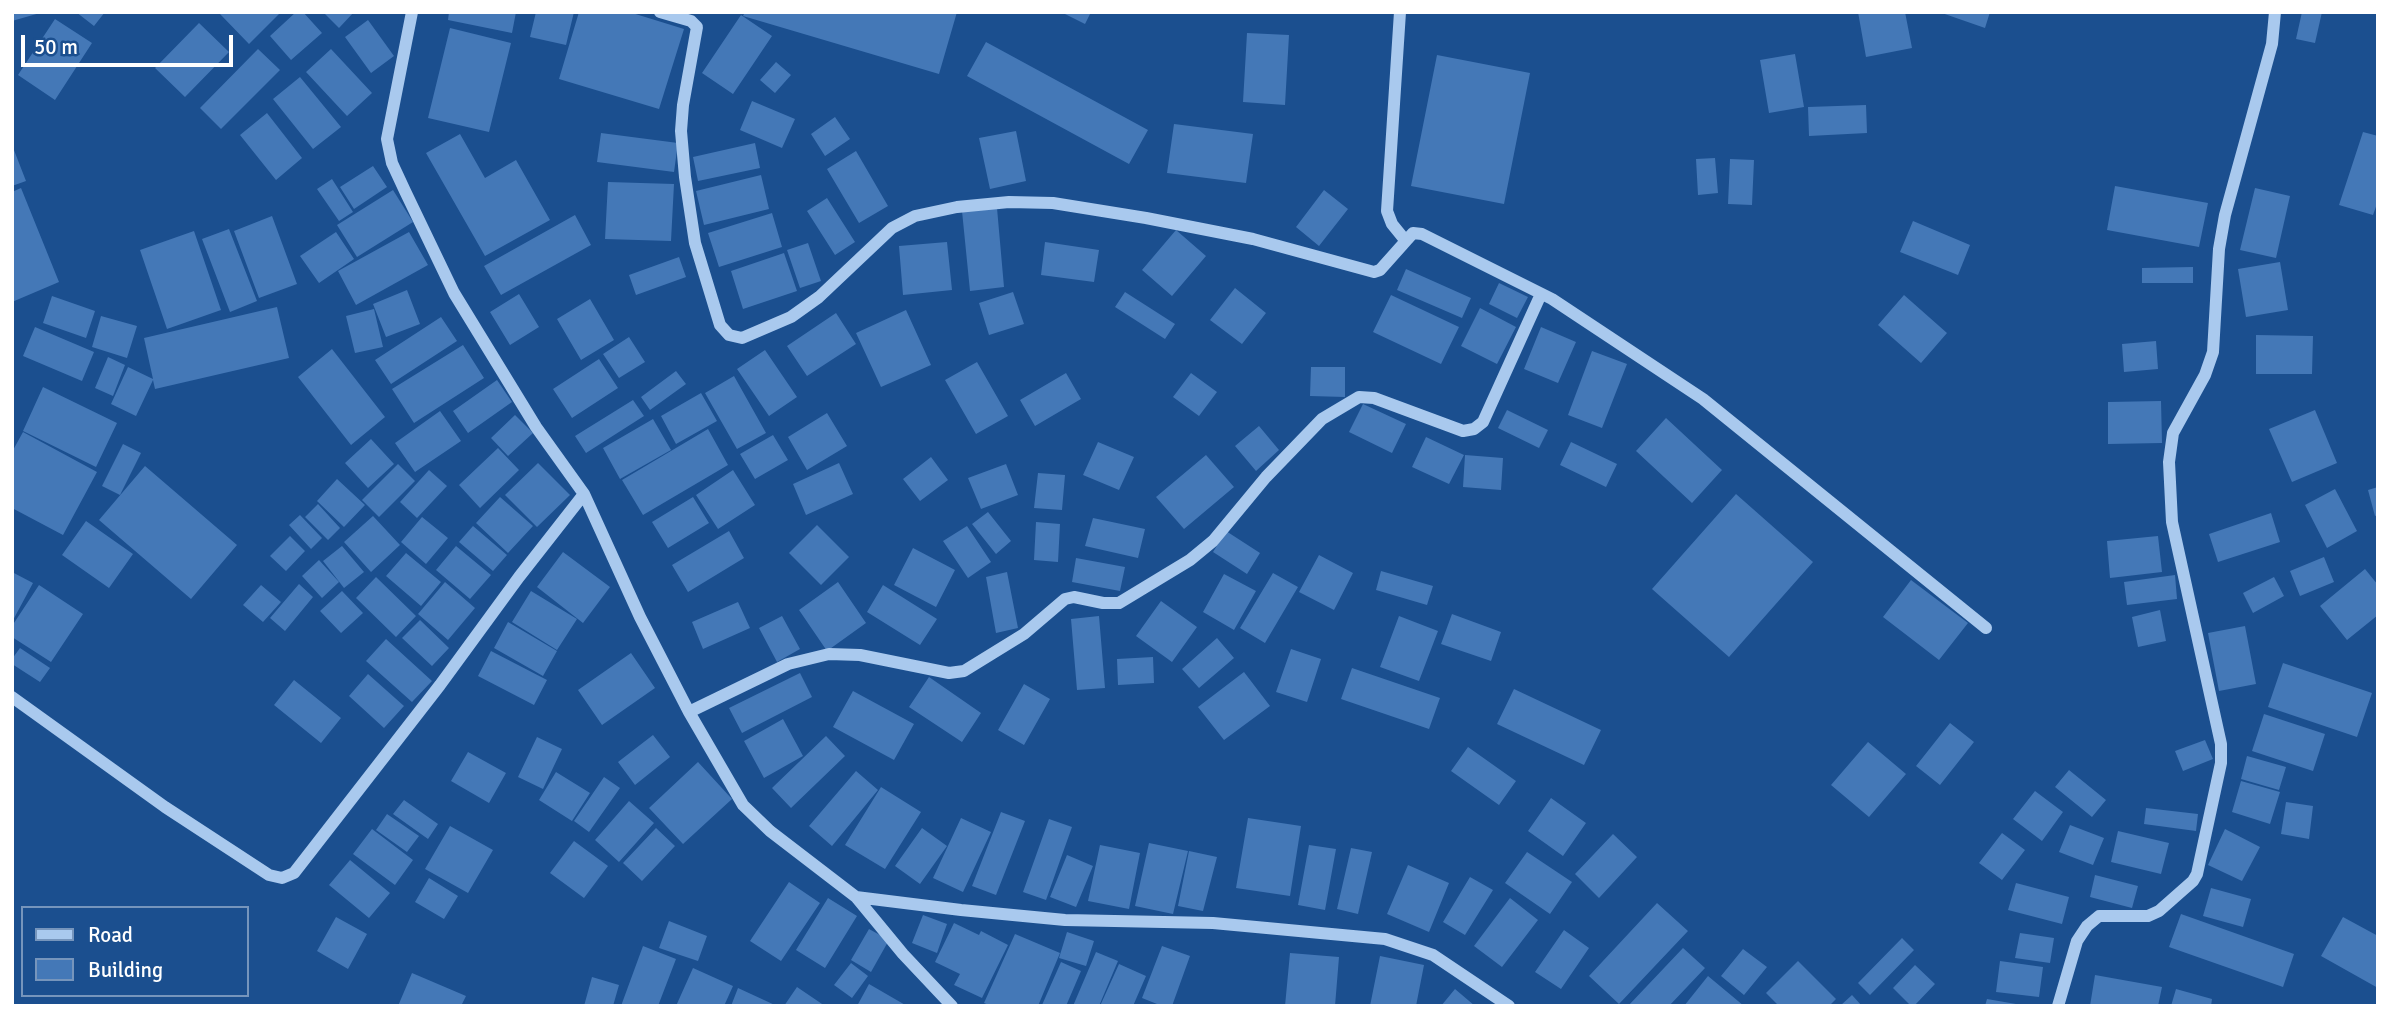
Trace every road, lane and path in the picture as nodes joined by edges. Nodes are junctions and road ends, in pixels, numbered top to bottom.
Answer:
1 (412, 12) edge
2 (660, 12) edge
3 (1400, 12) edge
4 (2275, 12) edge
5 (1405, 240) junction
6 (1541, 294) junction
7 (584, 495) junction
8 (1986, 628) dead end
9 (12, 697) edge
10 (689, 712) junction
11 (856, 897) junction
12 (952, 1006) edge
13 (1509, 1006) edge
14 (2058, 1006) edge

1 - 7 street
2 - 5 street
3 - 5 street
4 - 14 street
5 - 6 street
6 - 8 street
6 - 10 street
7 - 9 street
7 - 10 street
10 - 11 street
11 - 12 street
11 - 13 street

